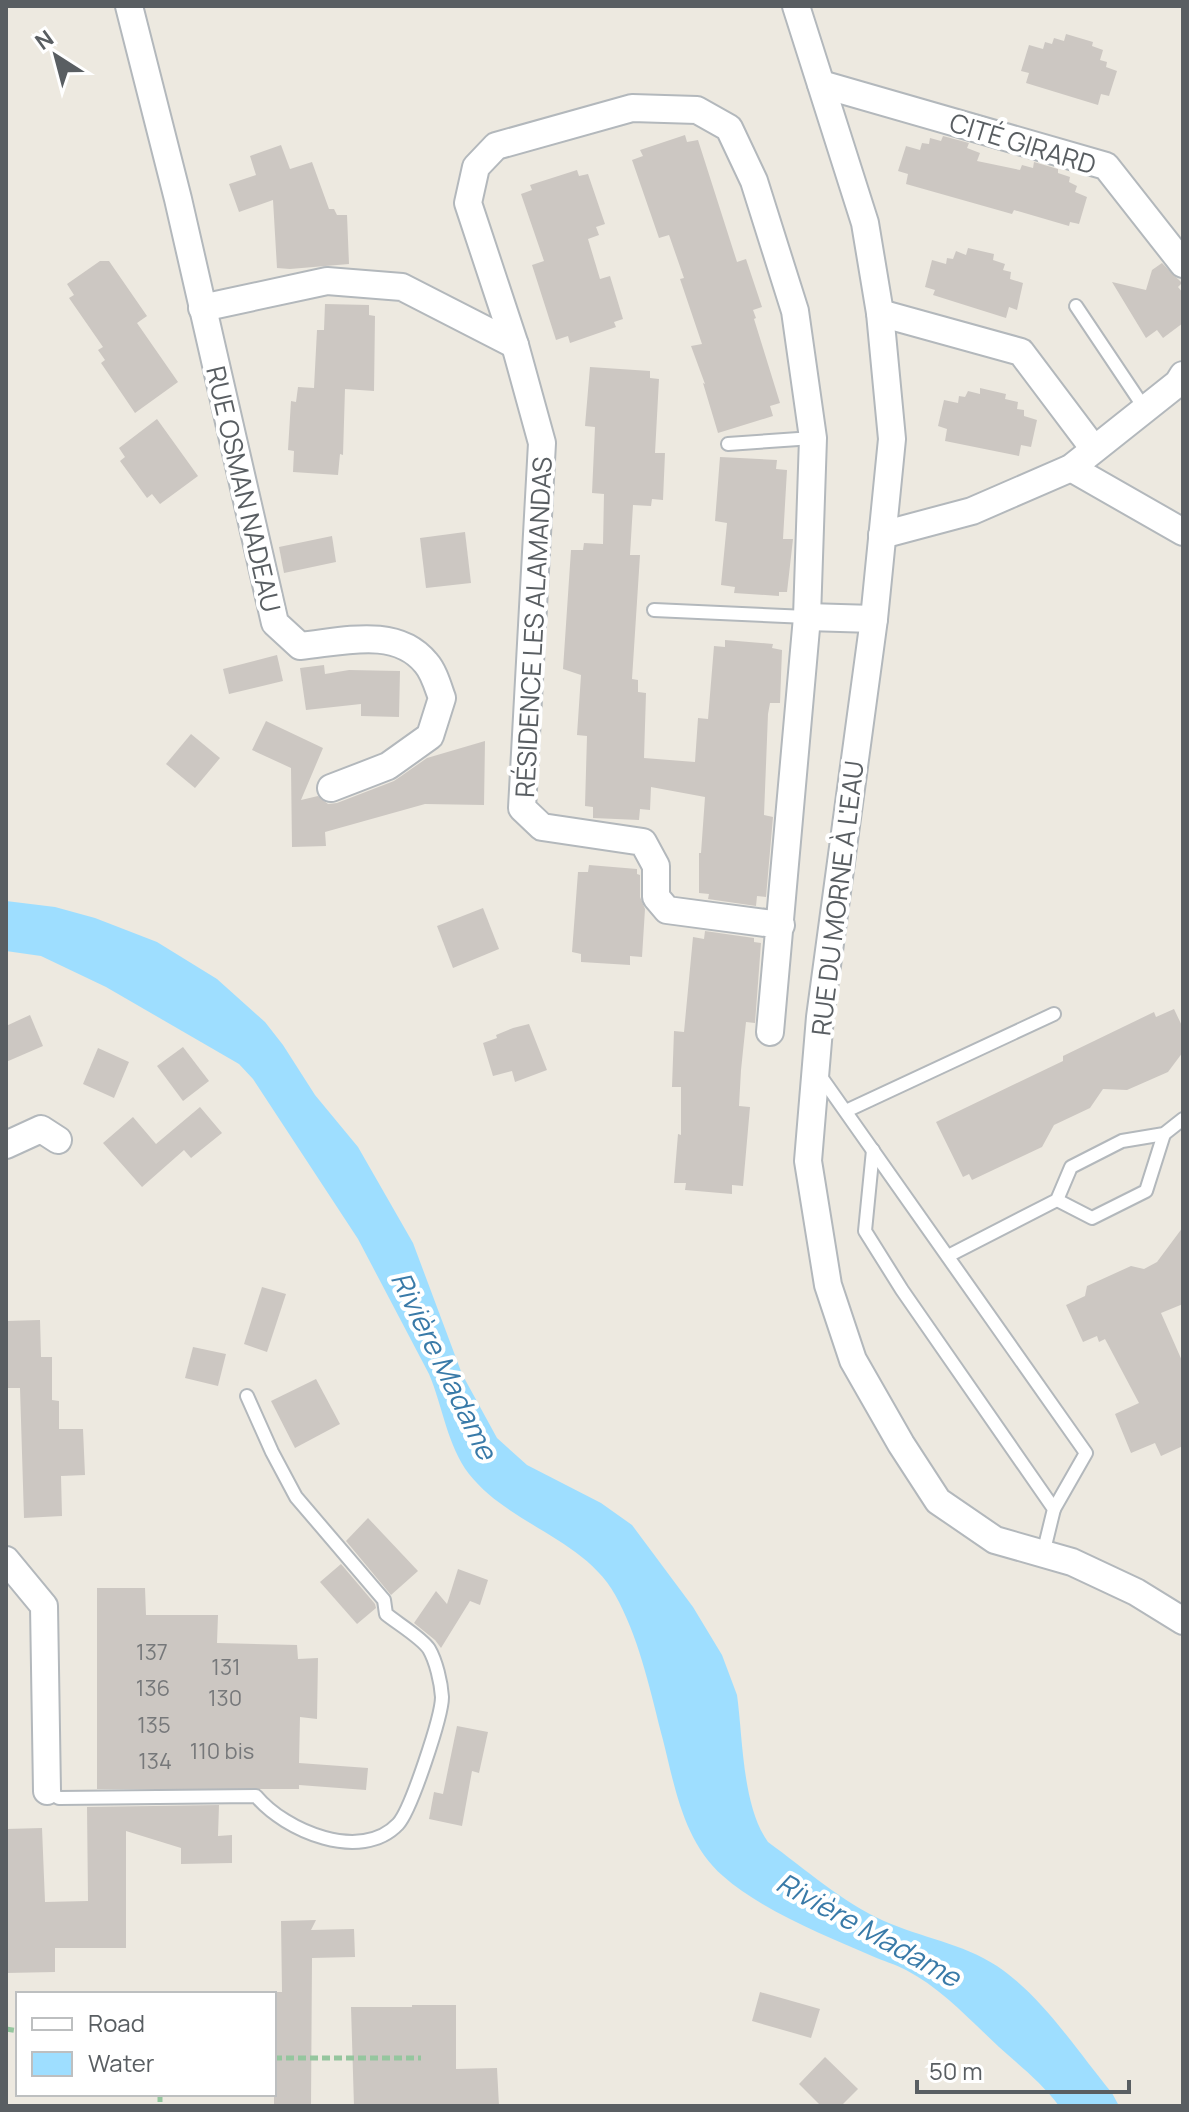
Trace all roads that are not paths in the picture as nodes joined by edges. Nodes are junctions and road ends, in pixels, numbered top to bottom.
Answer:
1 (129, 6) edge
2 (796, 6) edge
3 (821, 84) junction
4 (1183, 264) edge
5 (1076, 306) dead end
6 (202, 308) junction
7 (880, 313) junction
8 (515, 345) junction
9 (1183, 375) edge
10 (1145, 409) junction
11 (813, 438) junction
12 (728, 444) dead end
13 (1094, 449) junction
14 (1071, 468) junction
15 (1183, 532) edge
16 (882, 535) junction
17 (654, 610) dead end
18 (807, 617) junction
19 (874, 619) junction
20 (331, 788) dead end
21 (781, 925) junction
22 (1054, 1014) dead end
23 (770, 1032) dead end
24 (816, 1069) junction
25 (846, 1111) junction
26 (1183, 1119) edge
27 (1164, 1134) junction
28 (58, 1140) dead end
29 (6, 1145) edge
30 (873, 1150) junction
31 (1057, 1200) junction
32 (948, 1256) junction
33 (247, 1396) dead end
34 (1054, 1509) junction
35 (1043, 1554) junction
36 (6, 1560) edge
37 (1183, 1621) edge
38 (47, 1791) joint

1 - 6 street, RUE OSMAN NADEAU
2 - 3 street, RUE DU MORNE À L'EAU
3 - 4 street, CITÉ GIRARD
3 - 7 street, RUE DU MORNE À L'EAU
5 - 10 lane
6 - 8 street
6 - 20 street, RUE OSMAN NADEAU
7 - 13 street
7 - 16 street, RUE DU MORNE À L'EAU
8 - 11 street, RÉSIDENCE LES ALAMANDAS
8 - 21 street, RÉSIDENCE LES ALAMANDAS
9 - 10 street
10 - 13 street
11 - 12 lane
11 - 18 street, RÉSIDENCE LES ALAMANDAS
13 - 14 street
14 - 15 street
14 - 16 street
16 - 19 street, RUE DU MORNE À L'EAU
17 - 18 lane
18 - 19 street
18 - 21 street, RÉSIDENCE LES ALAMANDAS
19 - 24 street, RUE DU MORNE À L'EAU
21 - 23 street, RÉSIDENCE LES ALAMANDAS
22 - 25 lane
24 - 25 lane
24 - 35 street, RUE DU MORNE À L'EAU
25 - 30 lane
26 - 27 lane
27 - 31 lane
27 - 31 lane
28 - 29 street
30 - 32 lane
30 - 34 lane
31 - 32 lane
32 - 34 lane
33 - 38 lane
34 - 35 lane
35 - 37 street, RUE DU MORNE À L'EAU
36 - 38 street

